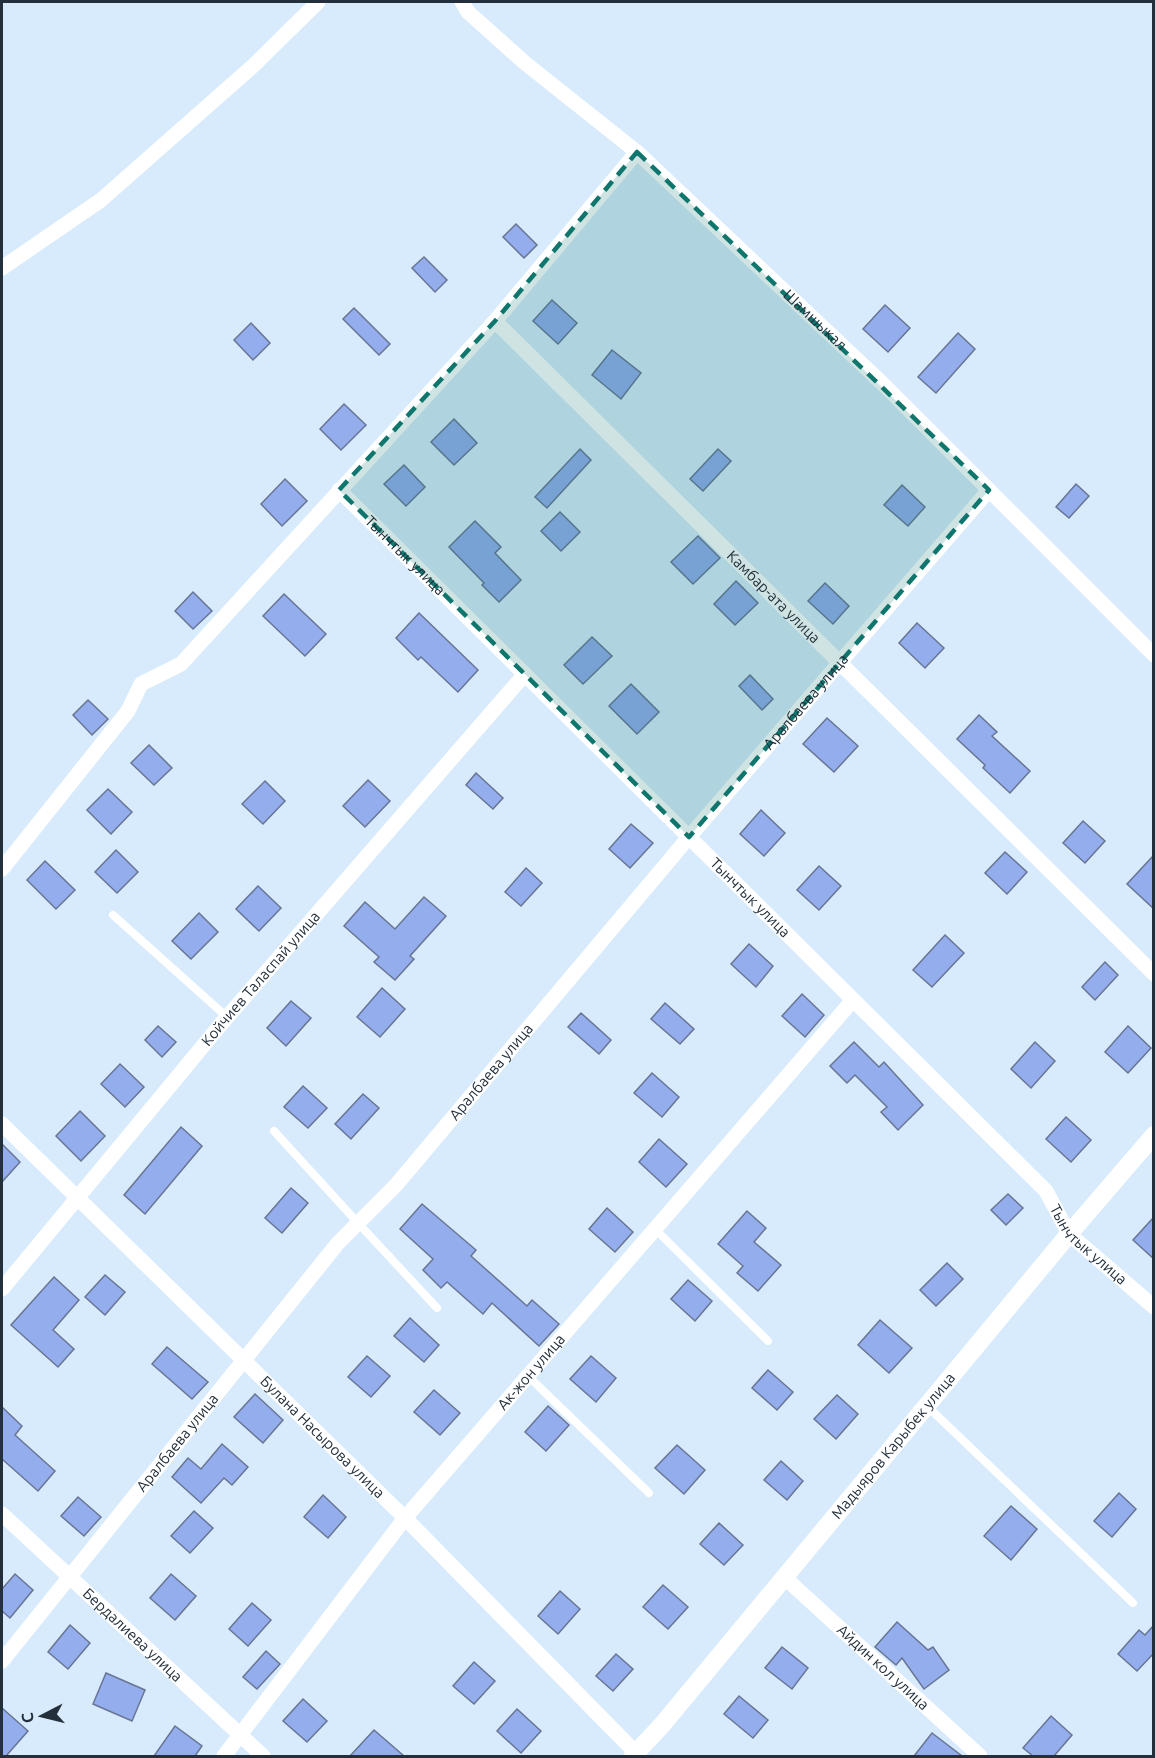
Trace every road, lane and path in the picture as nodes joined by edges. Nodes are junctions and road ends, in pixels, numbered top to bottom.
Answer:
1 (318, 2) edge
2 (462, 2) edge
3 (637, 152) junction
4 (2, 268) edge
5 (495, 321) junction
6 (339, 490) junction
7 (989, 490) junction
8 (1154, 655) edge
9 (840, 662) junction
10 (525, 674) junction
11 (689, 837) junction
12 (2, 869) edge
13 (113, 915) dead end
14 (1154, 974) edge
15 (853, 1000) junction
16 (227, 1017) junction
17 (2, 1124) edge
18 (274, 1131) dead end
19 (1154, 1135) edge
20 (76, 1199) junction
21 (358, 1223) junction
22 (655, 1229) junction
23 (1069, 1234) junction
24 (2, 1289) edge
25 (1154, 1307) edge
26 (437, 1308) dead end
27 (768, 1341) dead end
28 (244, 1361) junction
29 (528, 1376) junction
30 (927, 1406) junction
31 (649, 1493) dead end
32 (2, 1514) edge
33 (405, 1518) junction
34 (69, 1577) junction
35 (784, 1577) junction
36 (1133, 1603) dead end
37 (2, 1661) edge
38 (240, 1735) junction
39 (224, 1756) edge
40 (263, 1756) edge
41 (636, 1756) edge
42 (980, 1756) edge

1 - 4 street
2 - 3 street, Шамшыкал
3 - 5 street
3 - 7 street, Шамшыкал
5 - 6 street
5 - 9 street, Камбар-ата улица
6 - 10 street, Тынчтык улица
6 - 12 street
7 - 8 street, Шамшыкал
7 - 9 street, Аралбаева улица
9 - 11 street, Аралбаева улица
9 - 14 street, Камбар-ата улица
10 - 11 street, Тынчтык улица
10 - 16 street, Койчиев Таласпай улица
11 - 15 street, Тынчтык улица
11 - 21 street, Аралбаева улица
13 - 16 lane
15 - 22 street, Ак-жон улица
15 - 23 street, Тынчтык улица
16 - 20 street, Койчиев Таласпай улица
17 - 20 street, Булана Насырова улица
18 - 21 lane
19 - 23 street, Мадыяров Карыбек улица
20 - 24 street, Койчиев Таласпай улица
20 - 28 street, Булана Насырова улица
21 - 26 lane
21 - 28 street, Аралбаева улица
22 - 27 lane
22 - 29 street, Ак-жон улица
23 - 25 street, Тынчтык улица
23 - 30 street, Мадыяров Карыбек улица
28 - 33 street, Булана Насырова улица
28 - 34 street, Аралбаева улица
29 - 31 lane
29 - 33 street, Ак-жон улица
30 - 35 street, Мадыяров Карыбек улица
30 - 36 lane
32 - 34 street, Бердалиева улица
33 - 38 street, Ак-жон улица
33 - 41 street, Булана Насырова улица
34 - 37 street, Аралбаева улица
34 - 38 street, Бердалиева улица
35 - 41 street, Мадыяров Карыбек улица
35 - 42 street, Айдин кол улица
38 - 39 street, Ак-жон улица
38 - 40 street, Бердалиева улица

